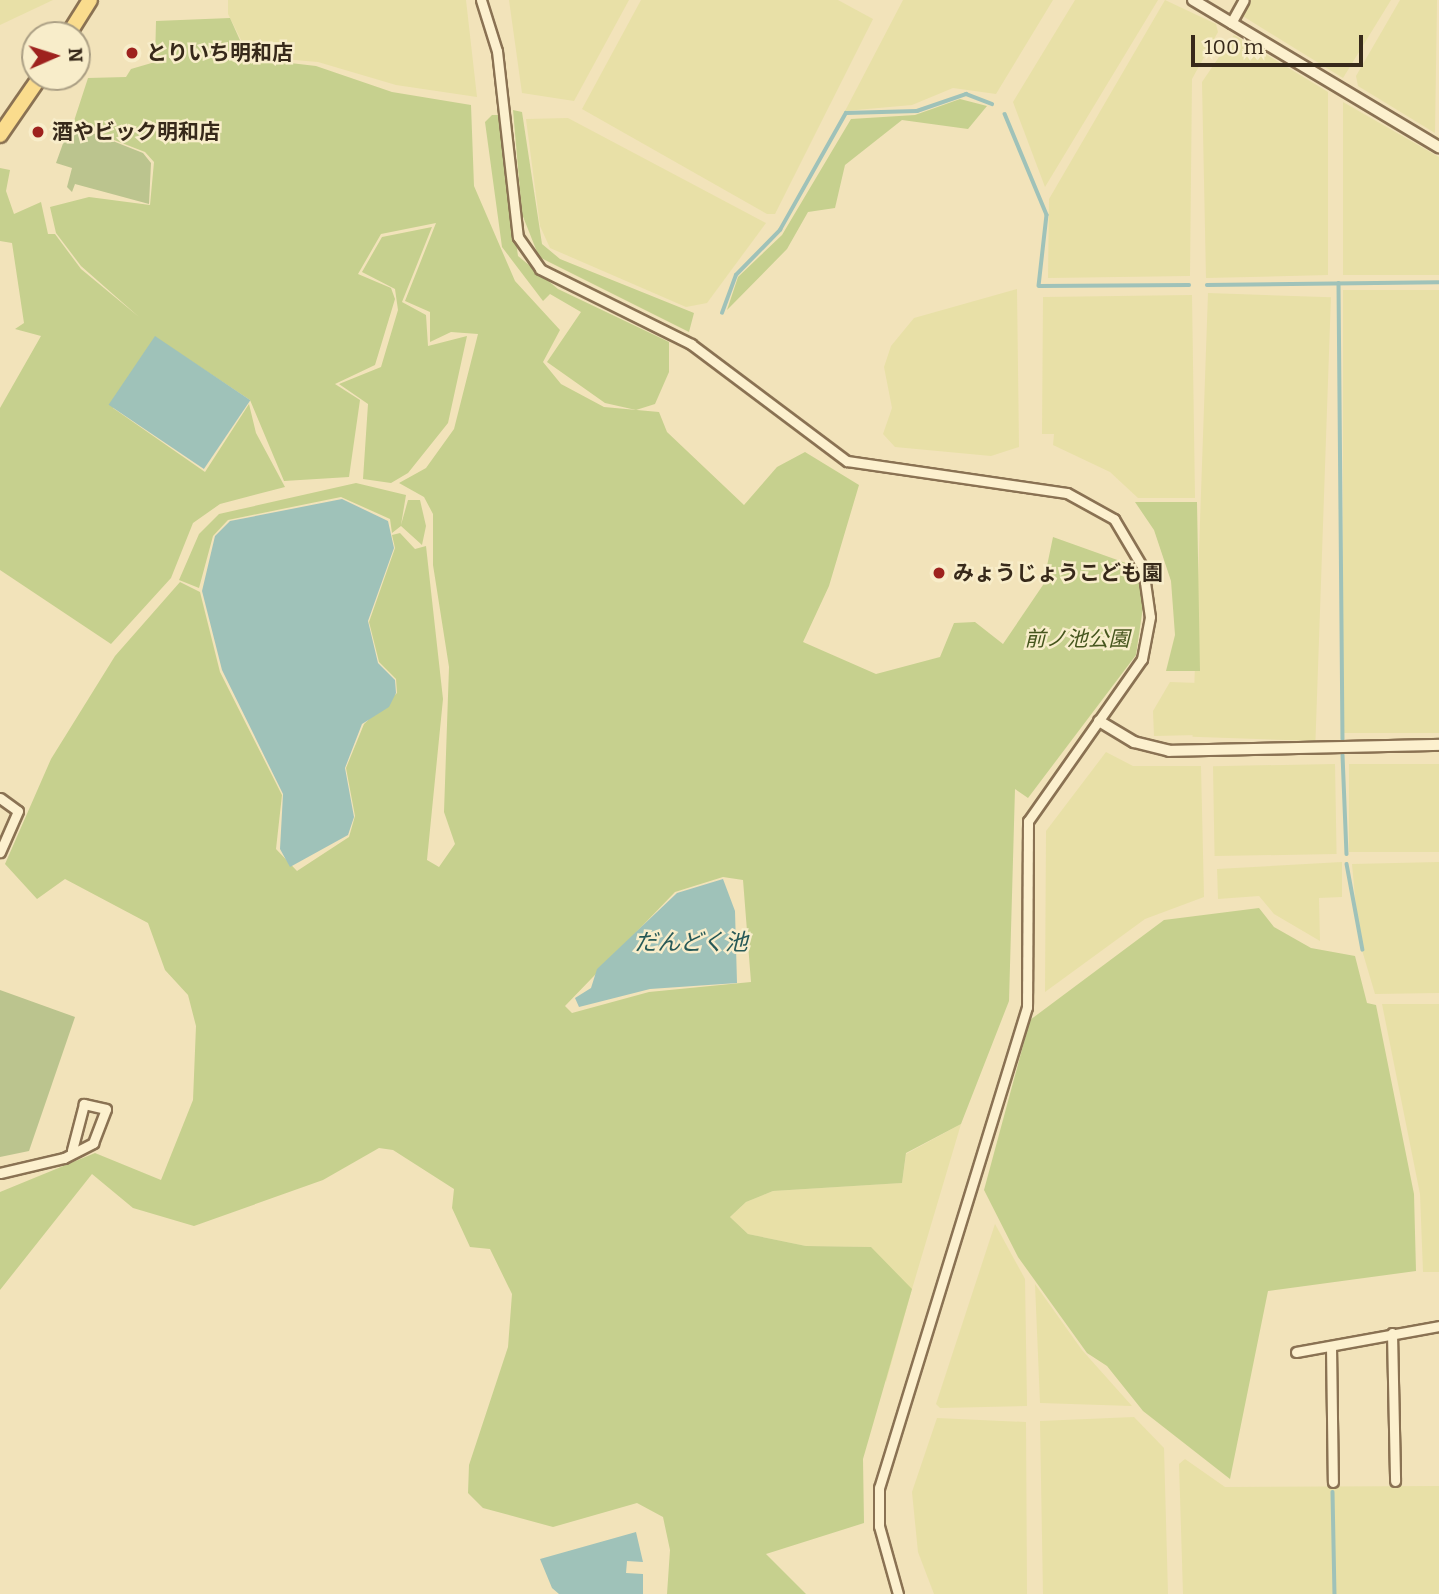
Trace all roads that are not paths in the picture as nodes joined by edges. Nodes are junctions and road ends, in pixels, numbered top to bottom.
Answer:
1 (90, 0) edge
2 (481, 0) edge
3 (1193, 0) edge
4 (1244, 0) edge
5 (77, 21) edge
6 (1231, 23) junction
7 (30, 91) edge
8 (0, 135) edge
9 (1439, 147) edge
10 (1099, 721) junction
11 (1439, 745) edge
12 (0, 798) edge
13 (0, 852) edge
14 (72, 1150) junction
15 (0, 1173) edge
16 (1439, 1326) edge
17 (1392, 1333) junction
18 (1331, 1346) junction
19 (1296, 1352) dead end
20 (1395, 1481) dead end
21 (1333, 1482) dead end
22 (898, 1594) edge

1 - 5 main road
2 - 10 street
3 - 6 street
4 - 6 street
6 - 9 street
7 - 8 main road
10 - 11 street
10 - 22 street
12 - 13 street
14 - 14 street
14 - 15 street
16 - 17 street
17 - 18 street
17 - 20 street
18 - 19 street
18 - 21 street

